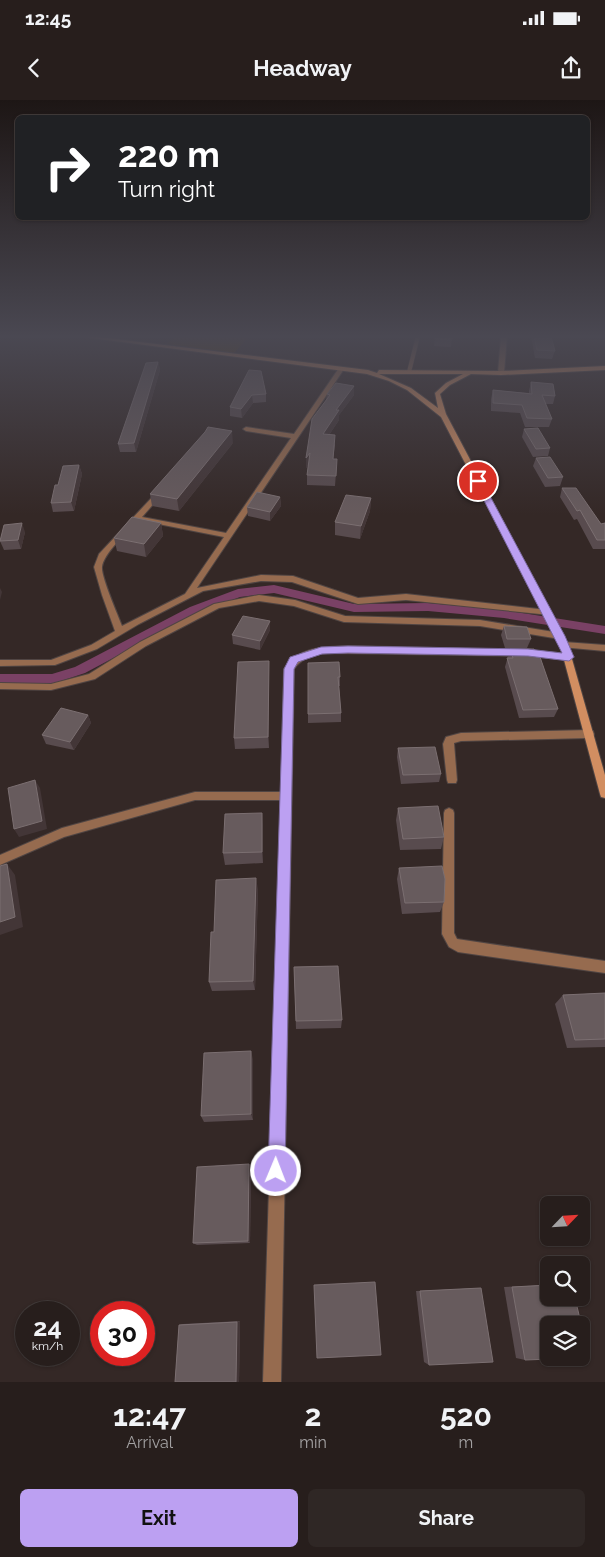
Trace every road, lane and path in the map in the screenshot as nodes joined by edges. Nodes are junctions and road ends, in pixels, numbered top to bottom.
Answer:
1 (322, 396) edge
2 (420, 396) edge
3 (438, 396) edge
4 (444, 416) junction
5 (246, 428) dead end
6 (294, 436) junction
7 (166, 484) edge
8 (137, 518) junction
9 (228, 535) junction
10 (188, 596) junction
11 (549, 616) junction
12 (120, 632) junction
13 (560, 637) junction
14 (605, 648) edge
15 (569, 657) junction
16 (0, 663) edge
17 (0, 686) edge
18 (589, 734) junction
19 (452, 780) dead end
20 (605, 794) edge
21 (286, 796) junction
22 (449, 813) dead end
23 (0, 860) edge
24 (605, 967) edge
25 (272, 1382) edge

1 - 6 street
2 - 4 main road
3 - 4 main road
4 - 11 main road
5 - 6 street
6 - 9 street
7 - 8 street
8 - 9 street
8 - 12 street
9 - 10 street
10 - 11 street
10 - 12 street
11 - 13 main road
12 - 16 street
13 - 14 street
13 - 15 main road
13 - 17 street
15 - 18 main road
15 - 21 street
18 - 19 street
18 - 20 main road
21 - 23 street
21 - 25 street
22 - 24 street

